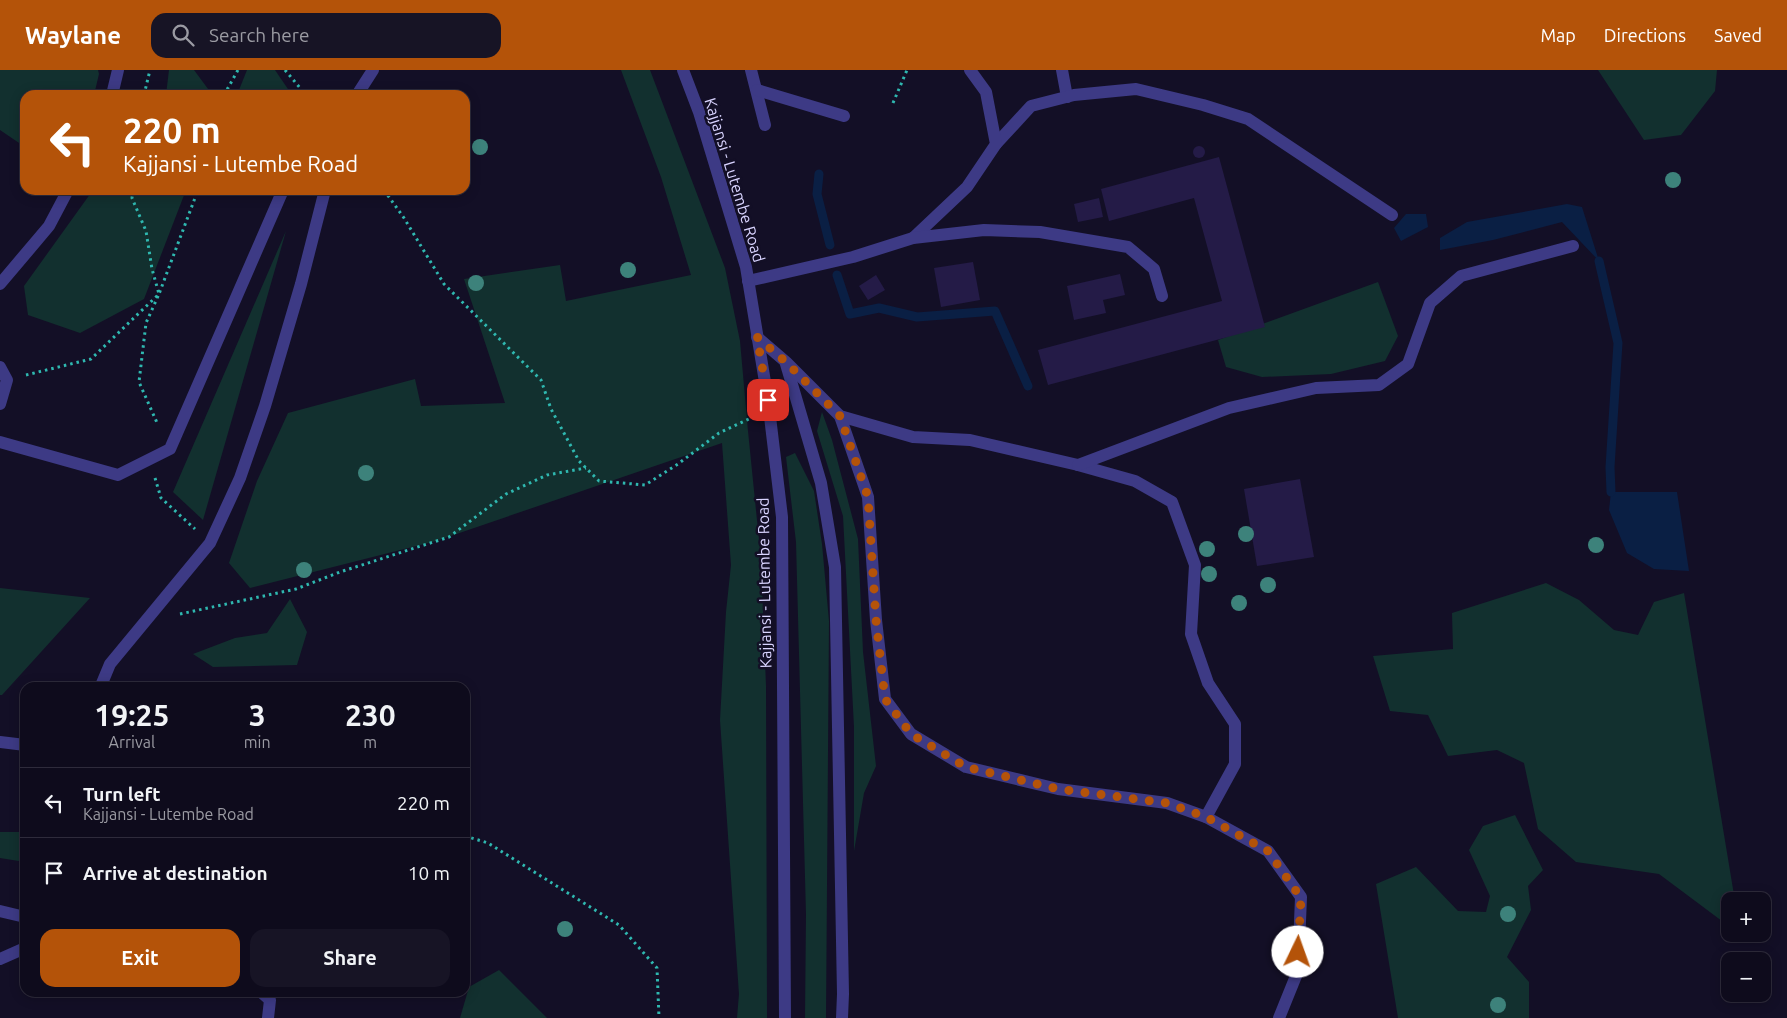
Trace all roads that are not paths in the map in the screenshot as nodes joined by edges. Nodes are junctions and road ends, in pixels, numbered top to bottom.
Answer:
1 (118, 70) edge
2 (373, 70) edge
3 (683, 70) edge
4 (751, 70) edge
5 (970, 70) edge
6 (1062, 70) edge
7 (113, 90) edge
8 (360, 90) edge
9 (757, 90) junction
10 (1067, 97) junction
11 (844, 116) dead end
12 (766, 125) dead end
13 (996, 144) junction
14 (65, 195) edge
15 (281, 195) edge
16 (324, 195) edge
17 (1392, 215) dead end
18 (913, 238) junction
19 (1573, 246) dead end
20 (748, 281) junction
21 (0, 284) edge
22 (1162, 296) dead end
23 (757, 337) junction
24 (786, 362) junction
25 (0, 368) edge
26 (0, 404) edge
27 (840, 416) junction
28 (0, 442) edge
29 (1078, 465) junction
30 (102, 682) edge
31 (0, 742) edge
32 (20, 745) edge
33 (1206, 817) junction
34 (0, 911) edge
35 (20, 916) edge
36 (20, 950) edge
37 (0, 959) edge
38 (267, 997) edge
39 (268, 1018) edge
40 (785, 1018) edge
41 (842, 1018) edge
42 (1279, 1018) edge

1 - 7 street
2 - 8 street
3 - 20 street, Kajjansi - Lutembe Road
4 - 9 street
5 - 13 street
6 - 10 street
9 - 11 street
9 - 12 street
10 - 13 street
10 - 17 street
13 - 18 street
14 - 21 street
15 - 28 street
16 - 30 street
18 - 20 street
18 - 22 street
19 - 29 street
20 - 23 street, Kajjansi - Lutembe Road
23 - 24 street
23 - 40 street, Kajjansi - Lutembe Road
24 - 27 street
24 - 41 street
25 - 26 street
27 - 29 street
27 - 33 street
29 - 33 street
31 - 32 street
33 - 42 street
34 - 35 street
36 - 37 street
38 - 39 street

